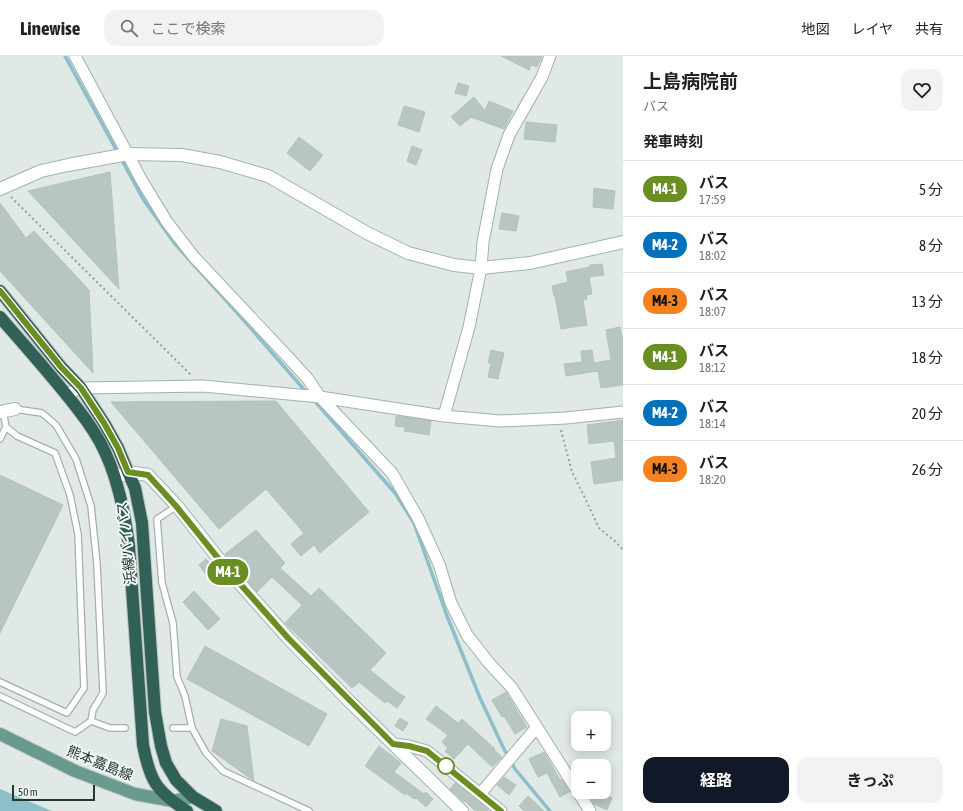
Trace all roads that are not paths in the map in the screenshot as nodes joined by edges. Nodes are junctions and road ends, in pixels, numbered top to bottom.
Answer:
1 (76, 56) edge
2 (550, 56) edge
3 (128, 154) junction
4 (1, 188) edge
5 (623, 242) edge
6 (481, 268) junction
7 (0, 292) edge
8 (0, 317) edge
9 (81, 388) junction
10 (66, 394) junction
11 (320, 397) junction
12 (6, 411) edge
13 (623, 412) edge
14 (444, 416) junction
15 (6, 427) junction
16 (0, 439) edge
17 (128, 472) junction
18 (115, 478) junction
19 (176, 506) junction
20 (0, 682) edge
21 (0, 696) edge
22 (91, 721) junction
23 (537, 727) junction
24 (125, 728) dead end
25 (173, 728) dead end
26 (192, 728) junction
27 (0, 734) edge
28 (393, 744) junction
29 (480, 794) junction
30 (193, 797) junction
31 (173, 801) junction
32 (188, 811) edge
33 (216, 811) edge
34 (309, 811) edge
35 (462, 811) edge
36 (501, 811) edge
37 (590, 811) edge

1 - 3 street
2 - 6 street
3 - 4 street
3 - 6 street
3 - 11 street
5 - 6 street
6 - 14 street
7 - 9 highway, 浜線バイパス
8 - 10 highway, 浜線バイパス
9 - 10 street
9 - 11 street
9 - 17 highway, 浜線バイパス
10 - 18 highway, 浜線バイパス
11 - 14 street
11 - 23 street
12 - 15 lane
12 - 22 lane
13 - 14 street
15 - 16 lane
15 - 20 lane
17 - 18 street
17 - 19 street
17 - 30 highway, 浜線バイパス
18 - 31 highway, 浜線バイパス
19 - 26 lane
19 - 28 street
21 - 22 lane
22 - 24 lane
23 - 29 street
23 - 37 street
25 - 26 lane
26 - 34 lane
27 - 31 main road, 熊本嘉島線
28 - 29 street
28 - 35 street
29 - 36 street
30 - 31 main road, 熊本嘉島線
30 - 33 highway, 浜線バイパス
31 - 32 highway, 浜線バイパス

